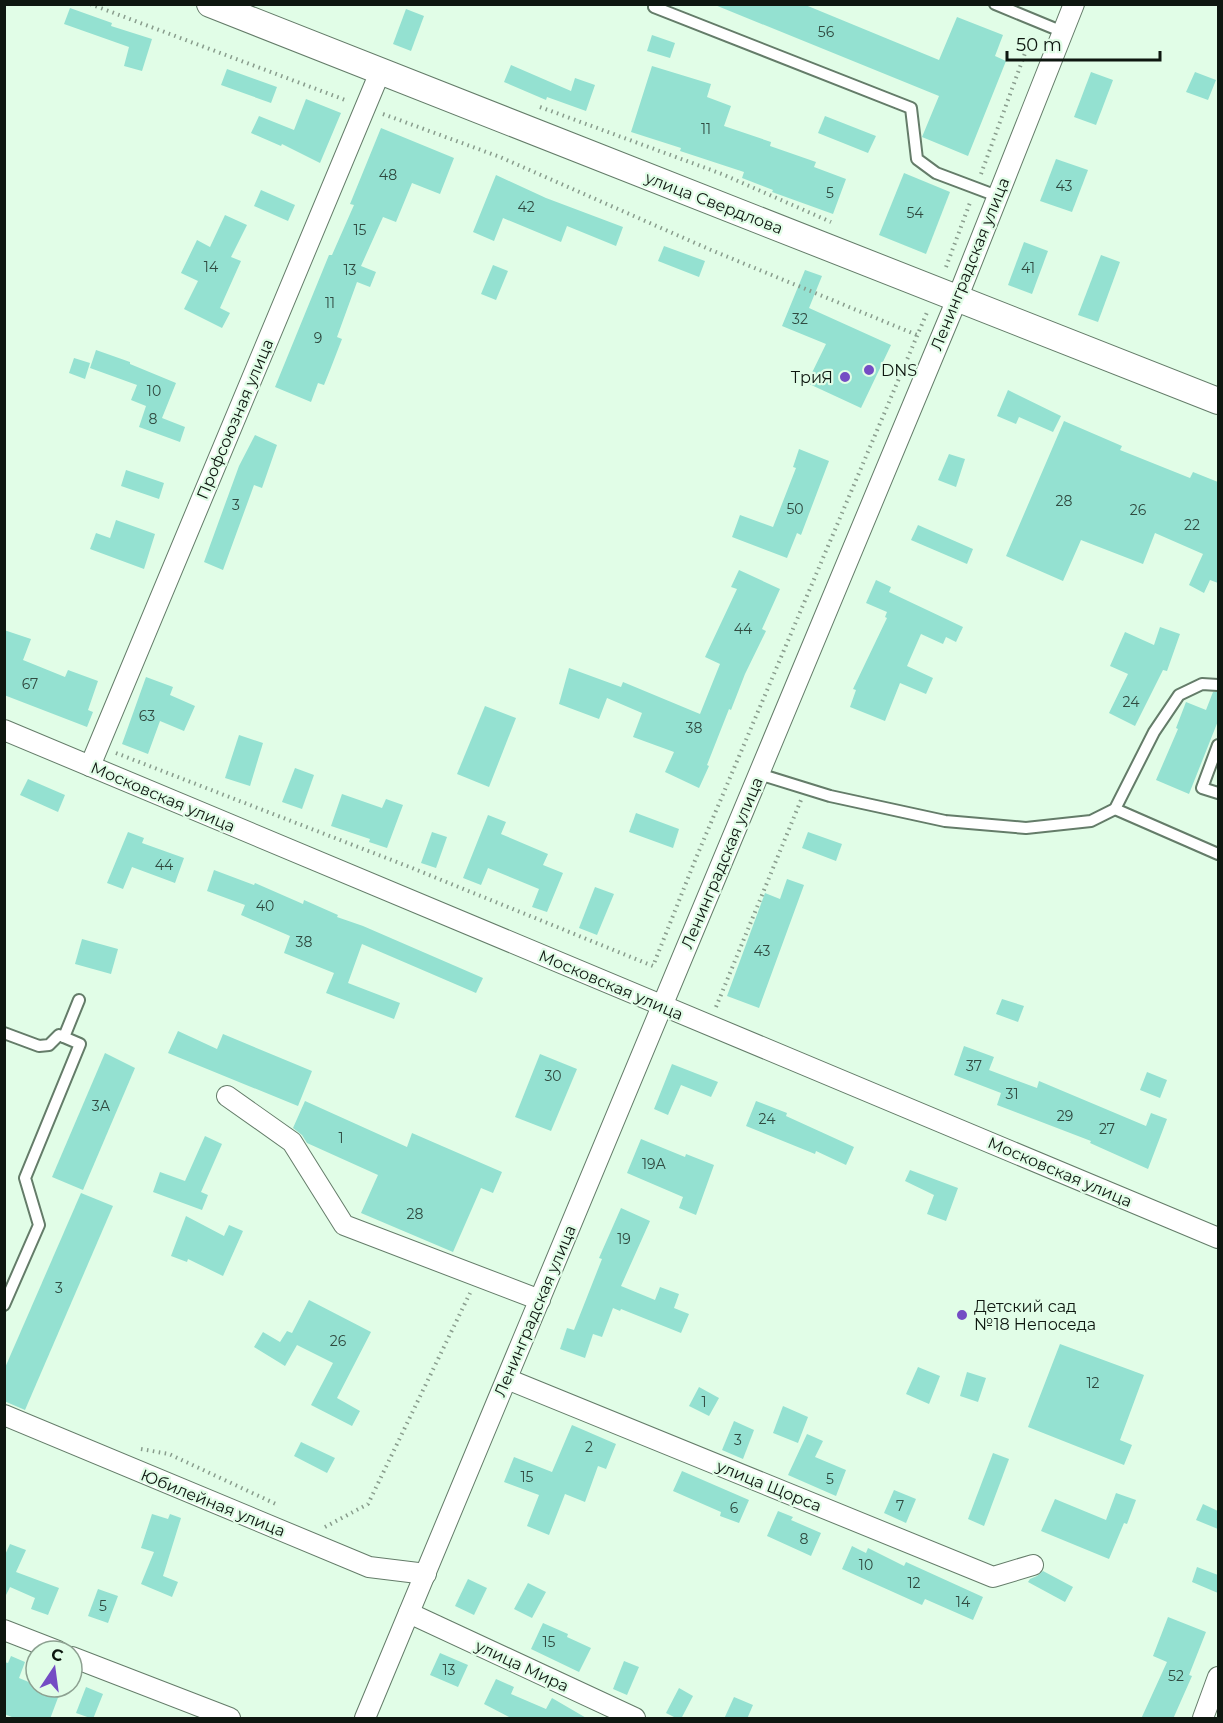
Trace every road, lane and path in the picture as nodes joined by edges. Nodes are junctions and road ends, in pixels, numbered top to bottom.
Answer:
1 (90, 4) edge
2 (210, 4) edge
3 (995, 4) edge
4 (1074, 4) edge
5 (654, 7) dead end
6 (1037, 22) junction
7 (1063, 32) junction
8 (381, 72) junction
9 (537, 106) dead end
10 (365, 107) junction
11 (975, 189) junction
12 (997, 196) junction
13 (842, 227) dead end
14 (936, 263) dead end
15 (946, 267) junction
16 (946, 294) junction
17 (917, 335) junction
18 (1218, 401) edge
19 (1218, 685) edge
20 (4, 730) edge
21 (98, 745) junction
22 (1218, 745) edge
23 (90, 766) junction
24 (759, 774) junction
25 (806, 788) junction
26 (1218, 793) edge
27 (1115, 809) junction
28 (1218, 854) edge
29 (79, 1000) dead end
30 (663, 1007) junction
31 (708, 1026) junction
32 (4, 1033) edge
33 (64, 1037) junction
34 (227, 1096) dead end
35 (1218, 1238) edge
36 (478, 1277) junction
37 (540, 1300) junction
38 (4, 1305) edge
39 (507, 1379) junction
40 (4, 1415) edge
41 (135, 1448) dead end
42 (284, 1509) dead end
43 (323, 1528) dead end
44 (1033, 1565) dead end
45 (426, 1574) junction
46 (409, 1613) junction
47 (4, 1630) edge
48 (27, 1639) edge
49 (84, 1661) edge
50 (1218, 1677) edge
51 (230, 1719) edge
52 (365, 1719) edge
53 (635, 1719) edge
54 (1203, 1719) edge

1 - 10 path
2 - 8 street, улица Свердлова
3 - 6 lane
4 - 7 street, Ленинградская улица
5 - 11 lane
6 - 7 lane
6 - 11 path
7 - 12 street, Ленинградская улица
8 - 10 street, Профсоюзная улица
8 - 16 street, улица Свердлова
9 - 13 path
10 - 17 path
10 - 21 street, Профсоюзная улица
11 - 12 lane
11 - 15 path
12 - 16 street, Ленинградская улица
14 - 15 path
15 - 16 path
16 - 17 path
16 - 18 street, улица Свердлова
16 - 24 street, Ленинградская улица
17 - 21 path
19 - 27 lane
20 - 23 street, Московская улица
21 - 23 street, Профсоюзная улица
22 - 26 lane
23 - 30 street, Московская улица
24 - 25 lane
24 - 30 street, Ленинградская улица
25 - 27 lane
25 - 31 path
27 - 28 lane
29 - 33 lane
30 - 31 street, Московская улица
30 - 37 street, Ленинградская улица
31 - 35 street, Московская улица
32 - 33 lane
33 - 38 lane
34 - 36 street
36 - 37 street
36 - 43 path
37 - 39 street, Ленинградская улица
39 - 44 street, улица Щорса
39 - 45 street, Ленинградская улица
40 - 45 street, Юбилейная улица
41 - 42 path
45 - 46 street, Ленинградская улица
46 - 52 street, Ленинградская улица
46 - 53 street, улица Мира
47 - 48 street
49 - 51 street
50 - 54 street

